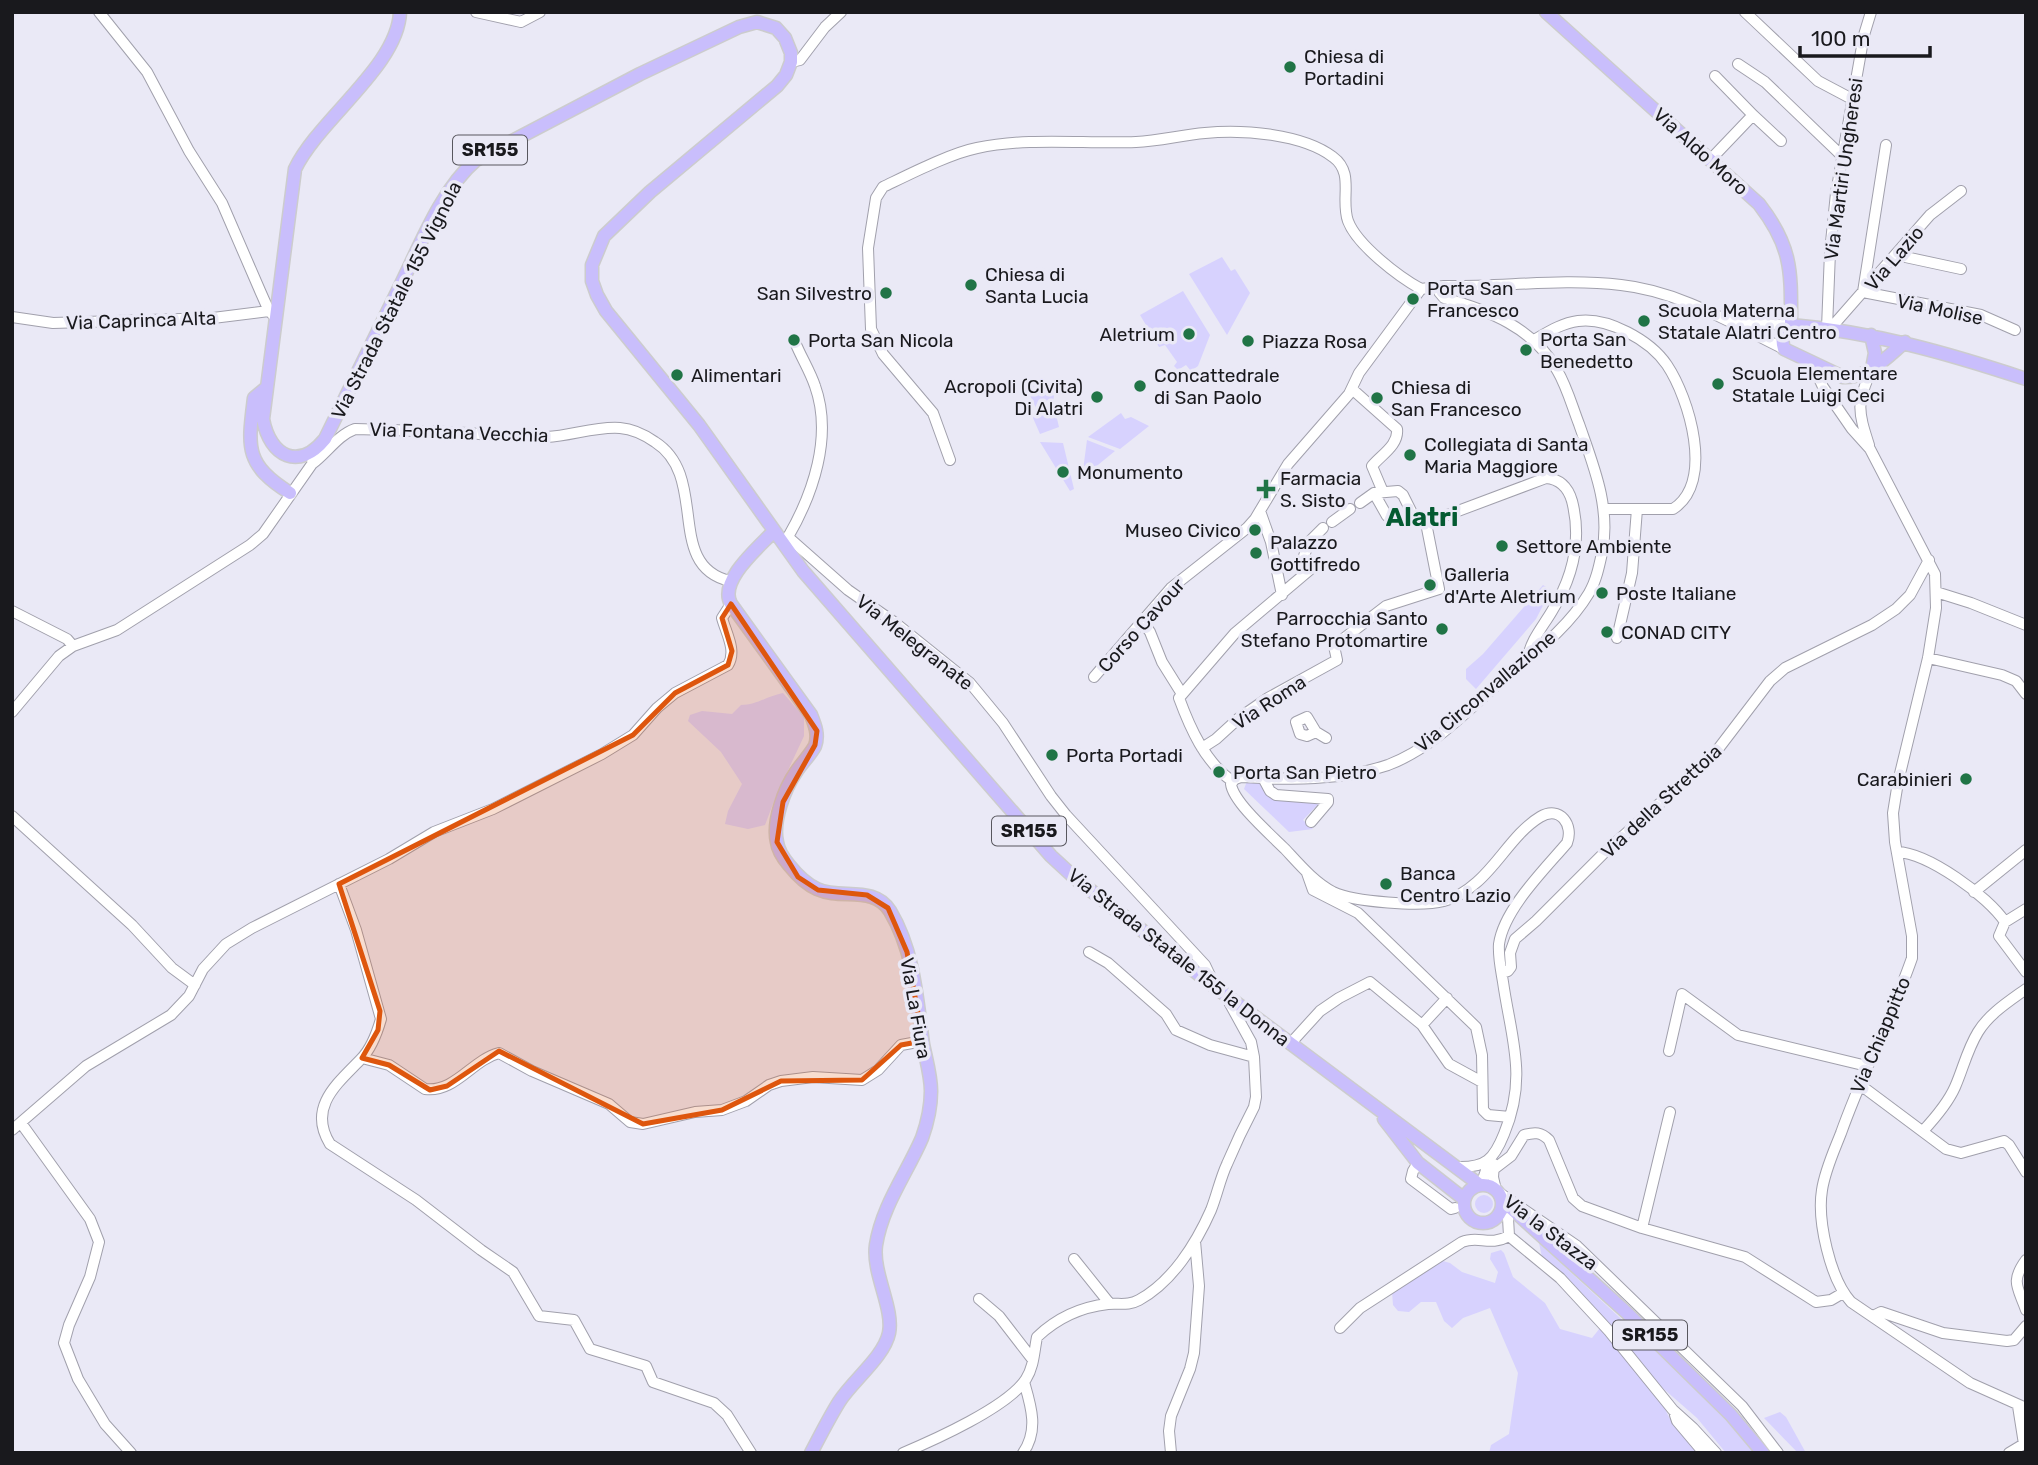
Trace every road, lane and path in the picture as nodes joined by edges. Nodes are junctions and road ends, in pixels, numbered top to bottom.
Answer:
1 (99, 12) edge
2 (400, 12) edge
3 (476, 12) edge
4 (540, 12) edge
5 (841, 12) edge
6 (1546, 12) edge
7 (1745, 12) edge
8 (1871, 12) edge
9 (791, 62) junction
10 (1738, 64) dead end
11 (1715, 76) dead end
12 (1853, 99) junction
13 (1753, 115) junction
14 (1781, 141) dead end
15 (1886, 145) dead end
16 (1842, 156) junction
17 (1711, 159) junction
18 (1961, 191) dead end
19 (1896, 255) junction
20 (1961, 269) dead end
21 (1440, 287) junction
22 (1421, 289) junction
23 (1863, 292) junction
24 (272, 314) junction
25 (12, 317) edge
26 (1734, 323) junction
27 (1791, 325) junction
28 (1829, 328) junction
29 (2015, 330) dead end
30 (1871, 335) junction
31 (1534, 340) junction
32 (795, 342) dead end
33 (1905, 342) junction
34 (1784, 349) junction
35 (1812, 363) junction
36 (1872, 369) junction
37 (2026, 379) edge
38 (266, 388) junction
39 (1352, 389) junction
40 (1870, 449) junction
41 (314, 450) junction
42 (950, 460) dead end
43 (312, 464) junction
44 (1379, 492) junction
45 (290, 493) junction
46 (1360, 503) dead end
47 (1350, 509) dead end
48 (1605, 509) junction
49 (1637, 509) junction
50 (1260, 513) junction
51 (1415, 519) junction
52 (1426, 523) junction
53 (780, 537) junction
54 (1929, 560) junction
55 (730, 581) junction
56 (1936, 592) junction
57 (1282, 594) junction
58 (732, 604) junction
59 (12, 611) edge
60 (1143, 622) junction
61 (2026, 625) edge
62 (1535, 636) junction
63 (1617, 638) dead end
64 (1543, 645) junction
65 (73, 646) junction
66 (1928, 658) junction
67 (1527, 659) junction
68 (1094, 677) dead end
69 (1182, 694) junction
70 (2026, 694) edge
71 (12, 712) edge
72 (1202, 748) junction
73 (1263, 778) junction
74 (1232, 781) junction
75 (12, 816) edge
76 (1311, 822) dead end
77 (2026, 850) edge
78 (1897, 852) junction
79 (1307, 872) junction
80 (339, 884) junction
81 (1974, 892) junction
82 (2026, 909) edge
83 (2005, 922) junction
84 (1088, 952) dead end
85 (2026, 972) edge
86 (1502, 973) junction
87 (195, 985) junction
88 (2026, 989) edge
89 (1219, 990) junction
90 (1447, 998) junction
91 (1422, 1025) junction
92 (923, 1041) junction
93 (1290, 1044) junction
94 (1669, 1051) dead end
95 (1254, 1057) junction
96 (362, 1058) junction
97 (1867, 1066) junction
98 (1482, 1082) junction
99 (1859, 1084) junction
100 (1670, 1112) dead end
101 (1510, 1117) junction
102 (17, 1126) edge
103 (1399, 1129) junction
104 (1923, 1131) junction
105 (1432, 1148) junction
106 (1493, 1160) junction
107 (1418, 1163) junction
108 (1457, 1167) junction
109 (2026, 1172) edge
110 (1480, 1185) junction
111 (1499, 1194) junction
112 (1459, 1204) junction
113 (1508, 1218) junction
114 (1494, 1219) junction
115 (1529, 1225) junction
116 (1642, 1228) junction
117 (1509, 1236) junction
118 (1195, 1241) junction
119 (1074, 1259) dead end
120 (2026, 1260) edge
121 (1843, 1293) junction
122 (979, 1299) dead end
123 (1110, 1304) junction
124 (2026, 1310) edge
125 (1873, 1316) junction
126 (2026, 1326) edge
127 (1340, 1328) dead end
128 (1033, 1360) junction
129 (1024, 1382) junction
130 (2022, 1407) edge
131 (1674, 1410) junction
132 (131, 1453) edge
133 (751, 1453) edge
134 (811, 1453) edge
135 (903, 1453) edge
136 (1023, 1453) edge
137 (1171, 1453) edge
138 (1704, 1453) edge
139 (1716, 1453) edge
140 (1763, 1453) edge
141 (1778, 1453) edge
142 (2009, 1453) edge

1 - 24 street
2 - 24 main road
3 - 4 street
5 - 9 street
6 - 17 main road, Via Aldo Moro
7 - 12 street
8 - 12 street, Via Martiri Ungheresi
9 - 41 main road, Via Strada Statale 155 Vignola / SR155
9 - 53 main road, Via Strada Statale 155 la Donna / SR155
10 - 16 street
11 - 13 street
12 - 16 street, Via Martiri Ungheresi
13 - 14 street
13 - 17 street
15 - 23 street
16 - 28 street, Via Martiri Ungheresi
17 - 27 main road, Via Aldo Moro
18 - 19 street, Via Lazio
19 - 20 street
19 - 23 street, Via Lazio
21 - 22 street
21 - 26 street
21 - 31 street, Via Circonvallazione
22 - 39 street, Corso Cavour
22 - 42 street
23 - 28 street, Via Lazio
23 - 29 street, Via Molise
24 - 25 street, Via Caprinca Alta
24 - 38 main road
26 - 27 street
26 - 34 street
27 - 28 main road
27 - 34 main road, Via Aldo Moro
28 - 30 main road
30 - 33 main road
30 - 36 main road
31 - 48 street, Via Circonvallazione
31 - 49 street
32 - 53 street
33 - 36 main road
33 - 37 main road
34 - 35 main road
35 - 36 main road
35 - 40 street
36 - 40 street
38 - 41 main road
38 - 45 main road
39 - 44 street
39 - 50 street, Corso Cavour
40 - 54 street, Via Chiappitto
41 - 43 street
43 - 45 street, Via Fontana Vecchia
43 - 55 street, Via Fontana Vecchia
44 - 46 street
44 - 51 street
44 - 51 street
45 - 65 street, Via Fontana Vecchia
47 - 57 street
48 - 49 street
48 - 64 street, Via Circonvallazione
49 - 63 street
50 - 57 street
50 - 60 street, Corso Cavour
51 - 52 street
52 - 62 street
52 - 72 street, Via Roma
53 - 55 main road
53 - 89 main road, Via Strada Statale 155 la Donna / SR155
53 - 89 street, Via Melegranate
54 - 56 street, Via Chiappitto
54 - 86 street, Via della Strettoia
55 - 58 main road
56 - 61 street
56 - 66 street, Via Chiappitto
57 - 69 street
58 - 80 street
58 - 92 main road, Via La Fiura
59 - 65 street
60 - 68 street, Corso Cavour
60 - 69 street
62 - 64 street
62 - 67 street
64 - 67 street, Via Circonvallazione
65 - 71 street
66 - 70 street
66 - 78 street, Via Chiappitto
67 - 73 street, Via Circonvallazione
69 - 72 street
72 - 74 street
73 - 74 street, Via Circonvallazione
73 - 76 street
74 - 79 street
75 - 87 street
77 - 81 street
78 - 81 street
78 - 97 street, Via Chiappitto
79 - 86 street
79 - 90 street
80 - 87 street
80 - 96 street
81 - 83 street
82 - 83 street
83 - 85 street
84 - 95 street
86 - 101 street
87 - 102 street
88 - 104 street
89 - 93 main road, Via Strada Statale 155 la Donna / SR155
89 - 95 street, Via Melegranate
90 - 91 street
90 - 98 street
91 - 93 street
91 - 98 street
92 - 96 street
92 - 134 main road, Via La Fiura
93 - 103 main road, Via Strada Statale 155 la Donna / SR155
94 - 97 street
95 - 118 street, Via Melegranate
96 - 133 street
97 - 99 street, Via Chiappitto
98 - 101 street
99 - 104 street
99 - 121 street, Via Chiappitto
100 - 116 street
101 - 106 street
102 - 132 street
103 - 105 main road
103 - 107 main road
104 - 109 street
105 - 107 main road
105 - 108 main road
106 - 108 street
106 - 110 street
106 - 111 street
106 - 116 street
107 - 112 main road
108 - 110 main road
110 - 111 main road
110 - 112 main road
111 - 114 main road
111 - 115 main road
111 - 141 street, Via la Stazza
112 - 114 main road
113 - 114 main road
113 - 115 main road
113 - 117 street
115 - 140 main road, SR155
116 - 121 street
117 - 127 street
117 - 131 street
118 - 123 street, Via Melegranate
118 - 137 street
119 - 123 street
120 - 124 street
121 - 125 street
122 - 128 street
123 - 128 street, Via Melegranate
125 - 126 street
125 - 130 street
128 - 129 street, Via Melegranate
129 - 135 street
129 - 136 street
130 - 142 street
131 - 138 street
131 - 139 street

